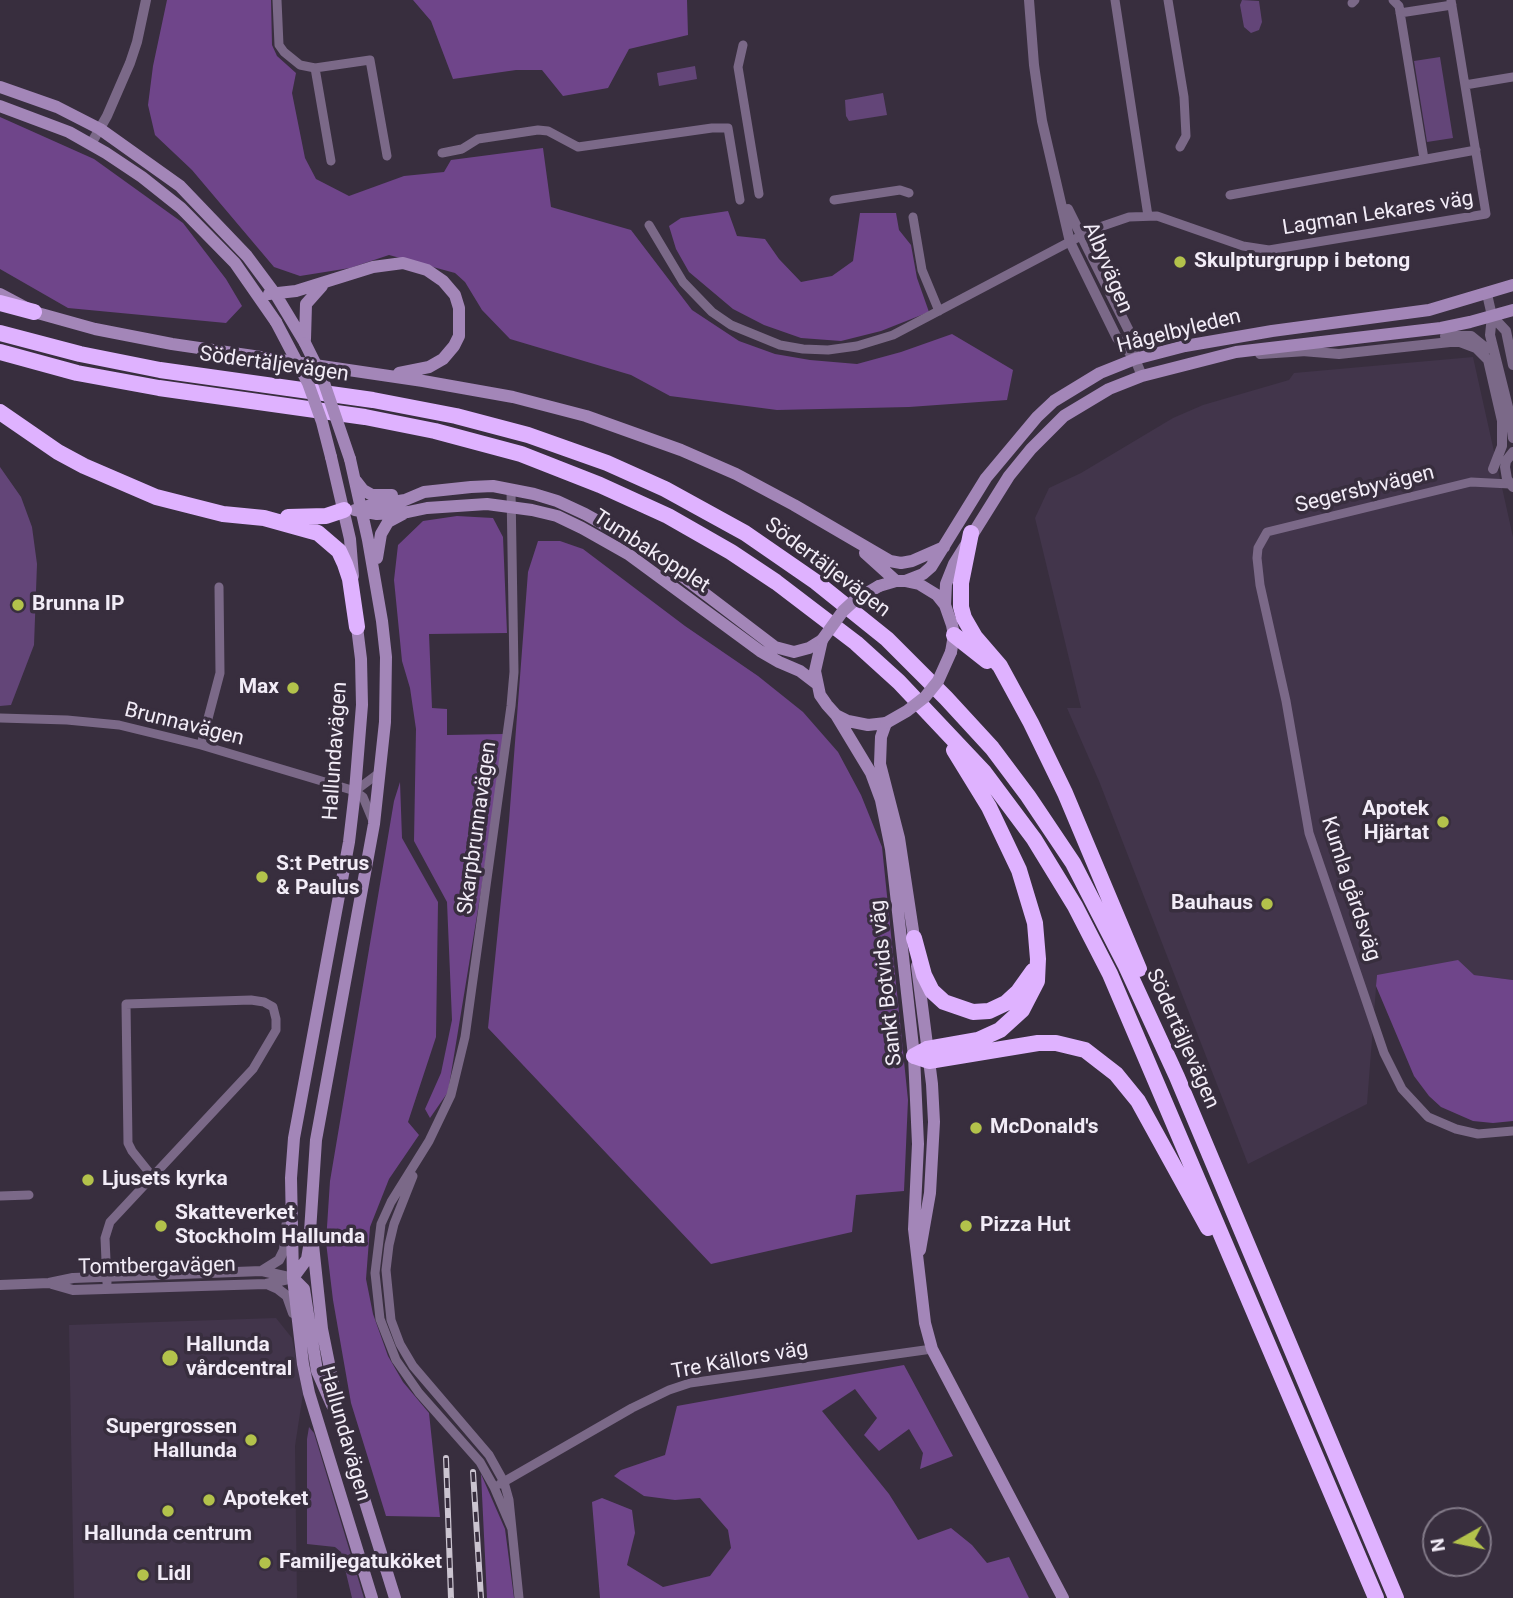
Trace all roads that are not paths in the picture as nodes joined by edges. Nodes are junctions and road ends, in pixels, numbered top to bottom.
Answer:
1 (146, 0) edge
2 (276, 0) edge
3 (1029, 0) edge
4 (1115, 0) edge
5 (1168, 0) edge
6 (1393, 0) edge
7 (1452, 2) edge
8 (1401, 13) junction
9 (743, 45) dead end
10 (315, 68) junction
11 (1513, 77) edge
12 (1465, 85) junction
13 (0, 88) edge
14 (0, 106) edge
15 (100, 128) junction
16 (91, 144) junction
17 (1180, 147) dead end
18 (1475, 150) junction
19 (442, 153) dead end
20 (387, 156) dead end
21 (1424, 159) junction
22 (331, 161) dead end
23 (909, 193) dead end
24 (759, 194) dead end
25 (1230, 195) dead end
26 (740, 200) dead end
27 (834, 200) dead end
28 (1148, 215) junction
29 (913, 217) dead end
30 (649, 225) dead end
31 (1076, 239) junction
32 (325, 283) junction
33 (1513, 285) edge
34 (251, 286) junction
35 (1487, 293) junction
36 (0, 294) edge
37 (276, 295) junction
38 (0, 303) edge
39 (1513, 310) edge
40 (939, 311) junction
41 (34, 312) junction
42 (1492, 316) junction
43 (0, 333) edge
44 (305, 343) junction
45 (1301, 351) junction
46 (0, 352) edge
47 (1236, 352) junction
48 (1135, 359) junction
49 (1513, 365) edge
50 (1497, 366) junction
51 (381, 374) junction
52 (1142, 376) junction
53 (0, 412) edge
54 (1513, 438) edge
55 (1509, 456) edge
56 (1493, 469) junction
57 (356, 480) junction
58 (1471, 482) junction
59 (1512, 485) edge
60 (511, 490) junction
61 (424, 492) junction
62 (510, 506) junction
63 (344, 510) junction
64 (362, 510) junction
65 (408, 512) junction
66 (264, 518) junction
67 (1267, 531) joint
68 (971, 533) junction
69 (850, 539) junction
70 (944, 547) junction
71 (901, 581) junction
72 (219, 587) dead end
73 (945, 605) junction
74 (382, 618) junction
75 (357, 627) junction
76 (954, 635) junction
77 (822, 640) junction
78 (817, 684) junction
79 (1014, 692) junction
80 (836, 715) junction
81 (0, 718) edge
82 (934, 718) junction
83 (886, 723) junction
84 (201, 745) junction
85 (381, 772) junction
86 (355, 791) junction
87 (374, 824) junction
88 (915, 938) junction
89 (1038, 959) junction
90 (923, 1055) junction
91 (1177, 1077) junction
92 (1513, 1131) edge
93 (418, 1161) junction
94 (152, 1176) junction
95 (290, 1178) junction
96 (29, 1195) dead end
97 (0, 1196) edge
98 (311, 1218) junction
99 (262, 1271) junction
100 (293, 1278) junction
101 (107, 1282) junction
102 (266, 1284) junction
103 (0, 1285) edge
104 (1252, 1309) junction
105 (298, 1338) junction
106 (932, 1349) junction
107 (342, 1428) junction
108 (504, 1482) junction
109 (494, 1487) junction
110 (512, 1529) junction
111 (372, 1598) edge
112 (395, 1598) edge
113 (519, 1598) edge
114 (1063, 1598) edge
115 (1376, 1598) edge
116 (1396, 1598) edge

1 - 15 street
2 - 10 street
3 - 31 street, Albyvägen
4 - 28 street
5 - 17 street
6 - 8 street
7 - 8 street
7 - 12 street, Lagman Lekares väg
8 - 21 street
9 - 24 street
10 - 20 street
10 - 22 street
11 - 12 street
12 - 18 street, Lagman Lekares väg
13 - 15 main road, Hallundavägen
14 - 16 main road, Hallundavägen
15 - 16 street
15 - 37 main road, Hallundavägen
16 - 34 main road, Hallundavägen
18 - 21 street
18 - 28 street, Lagman Lekares väg
19 - 26 street
21 - 25 street
23 - 27 street
28 - 31 street, Lagman Lekares väg
29 - 40 street
30 - 40 street, Lagman Lekares väg
31 - 40 street, Lagman Lekares väg
31 - 48 street, Albyvägen
32 - 37 main road
32 - 44 main road
32 - 51 main road
33 - 35 main road, Hågelbyleden
34 - 37 main road
34 - 63 main road, Hallundavägen, bridge
35 - 42 street
35 - 48 main road, Hågelbyleden
36 - 41 main road
37 - 44 main road, Hallundavägen
38 - 41 highway
39 - 42 main road, Hågelbyleden
41 - 51 main road
42 - 47 main road, Hågelbyleden
42 - 49 street
42 - 50 street
43 - 91 highway, Södertäljevägen
44 - 57 main road, Hallundavägen, bridge
45 - 47 street
45 - 50 street
45 - 56 street
46 - 82 highway
47 - 52 main road, Hågelbyleden
48 - 52 street, Albyvägen
48 - 70 main road, Hågelbyleden
50 - 54 street
51 - 69 main road
52 - 68 main road, Hågelbyleden
53 - 66 highway
55 - 56 street, Segersbyvägen
55 - 59 street
56 - 58 street, Segersbyvägen
57 - 61 main road, Tumbakopplet
57 - 64 main road, Hallundavägen
58 - 59 street, Segersbyvägen
58 - 67 street, Segersbyvägen
60 - 61 main road, Tumbakopplet
60 - 62 street, Skarpbrunnavägen
60 - 77 main road, Tumbakopplet
61 - 64 main road, Tumbakopplet
62 - 65 main road, Tumbakopplet
62 - 78 main road, Tumbakopplet
62 - 93 street, Skarpbrunnavägen
63 - 64 main road, Tumbakopplet
63 - 66 highway
63 - 75 main road, Hallundavägen
64 - 65 main road, Tumbakopplet
64 - 74 main road, Hallundavägen
65 - 74 main road
66 - 75 highway
67 - 92 street, Kumla gårdsväg
68 - 73 main road, Hågelbyleden
68 - 79 highway
69 - 70 main road
69 - 71 main road
70 - 71 main road, Hågelbyleden
71 - 73 main road
71 - 77 main road, bridge
72 - 84 street
73 - 76 main road
74 - 85 main road, Hallundavägen
75 - 86 main road, Hallundavägen
76 - 79 highway
76 - 83 main road, bridge
77 - 78 main road
78 - 80 main road
79 - 91 highway
80 - 83 main road
80 - 90 main road, Sankt Botvids väg
81 - 84 street, Brunnavägen
82 - 89 highway
82 - 104 highway
83 - 88 main road, Sankt Botvids väg
84 - 86 street, Brunnavägen
85 - 86 street
85 - 87 main road, Hallundavägen
86 - 87 street
86 - 95 main road, Hallundavägen
87 - 98 main road, Hallundavägen
88 - 89 highway
88 - 90 main road, Sankt Botvids väg
89 - 90 highway
90 - 104 highway
90 - 106 main road, Sankt Botvids väg
91 - 116 highway, Södertäljevägen
93 - 108 street, Skarpbrunnavägen
93 - 109 street, Skarpbrunnavägen
94 - 94 street
94 - 101 street
95 - 99 street, Tomtbergavägen
95 - 100 main road, Hallundavägen
96 - 97 street
98 - 100 main road, Hallundavägen
98 - 107 main road, Hallundavägen
99 - 100 street, Tomtbergavägen
99 - 101 street, Tomtbergavägen
100 - 102 street, Tomtbergavägen
100 - 105 main road, Hallundavägen
100 - 107 main road, Hallundavägen
101 - 102 street, Tomtbergavägen
101 - 103 street, Tomtbergavägen
102 - 105 street, Tomtbergavägen
104 - 115 highway
105 - 111 main road, Hallundavägen
106 - 108 street, Tre Källors väg
106 - 114 main road, Sankt Botvids väg
107 - 112 main road, Hallundavägen
108 - 109 street, Tre Källors väg
108 - 110 street, Skarpbrunnavägen
109 - 110 street, Skarpbrunnavägen
110 - 113 street, Skarpbrunnavägen

